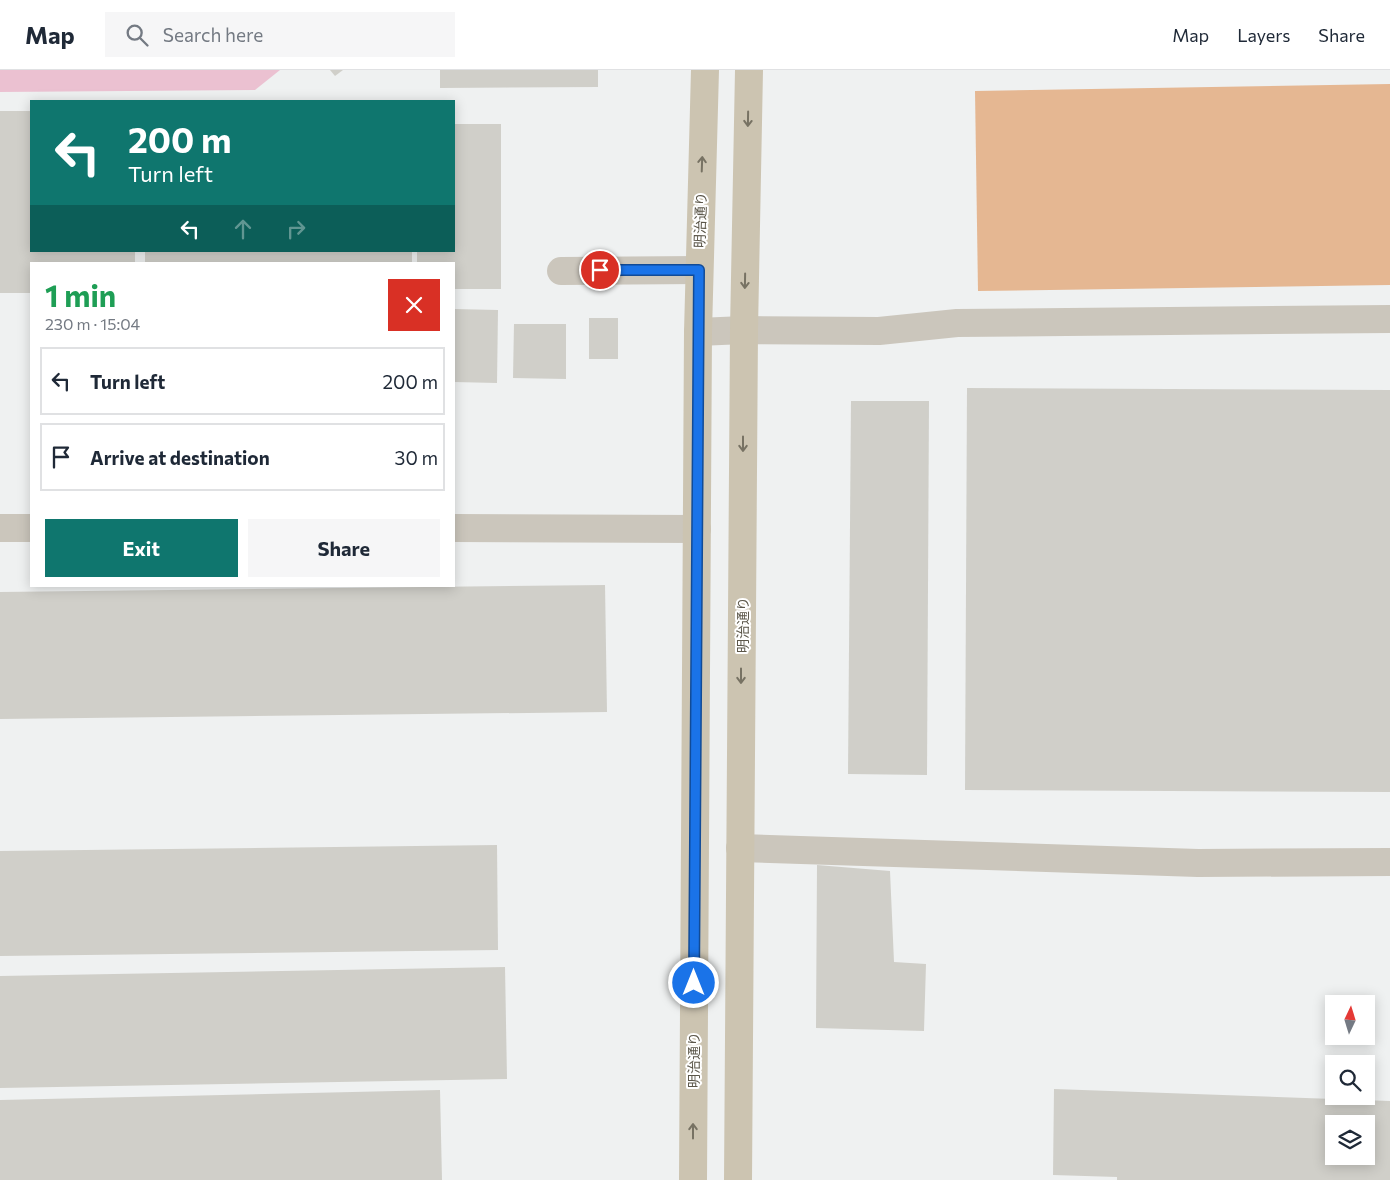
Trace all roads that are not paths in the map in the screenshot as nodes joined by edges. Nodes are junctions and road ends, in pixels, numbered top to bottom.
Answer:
1 (705, 70) edge
2 (749, 70) edge
3 (699, 270) junction
4 (561, 271) dead end
5 (1390, 319) edge
6 (744, 330) junction
7 (698, 332) junction
8 (0, 528) edge
9 (30, 528) edge
10 (455, 528) edge
11 (697, 529) junction
12 (740, 848) junction
13 (1390, 862) edge
14 (692, 1180) edge
15 (738, 1180) edge

3 -> 1 main road, 明治通り
2 -> 6 main road, 明治通り
3 - 4 street
3 - 7 main road, 明治通り
5 - 6 street
6 - 7 street
6 -> 12 main road, 明治通り
7 - 11 main road, 明治通り
8 - 9 street
10 - 11 street
14 -> 11 main road, 明治通り
12 - 13 street
12 - 15 main road, 明治通り

